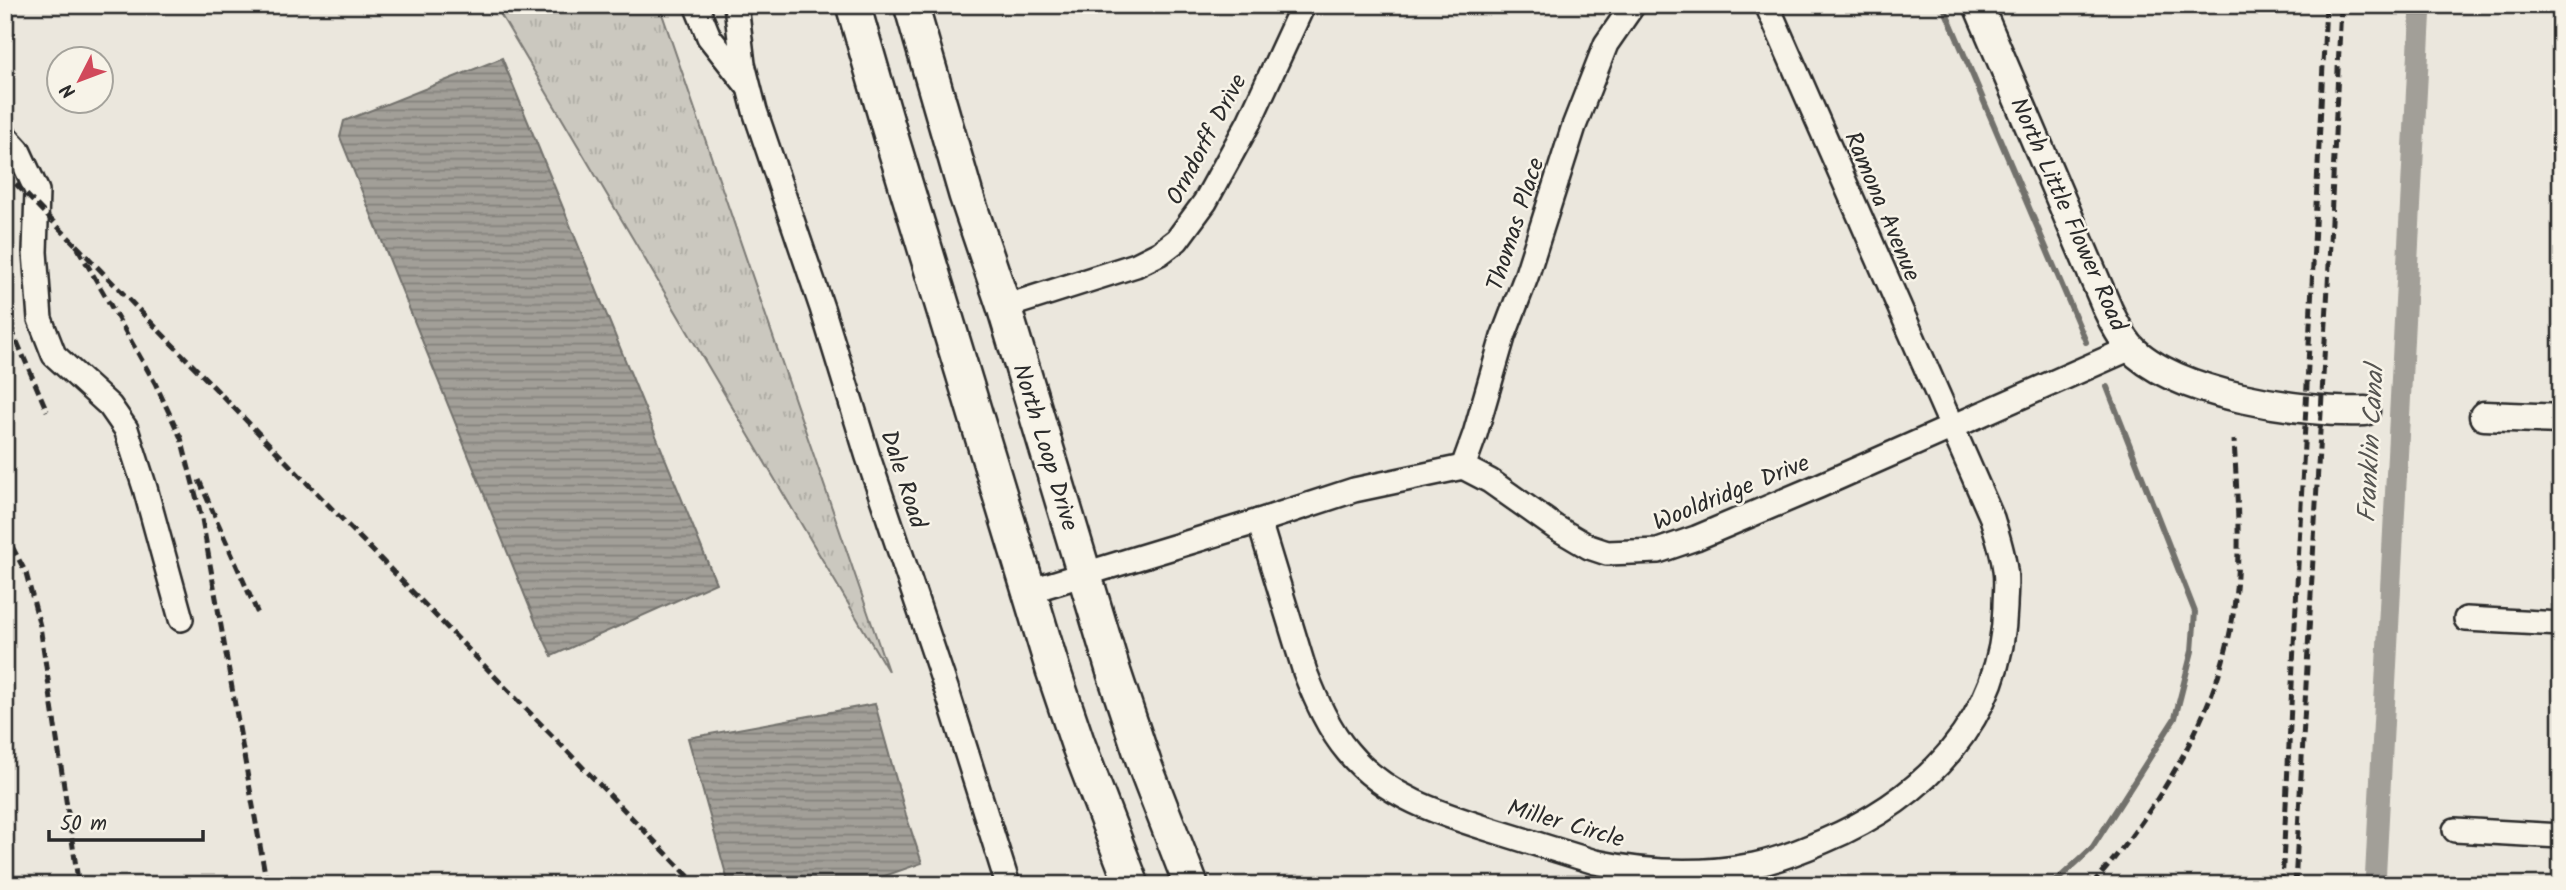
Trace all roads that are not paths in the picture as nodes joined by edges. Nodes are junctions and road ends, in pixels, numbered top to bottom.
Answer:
1 (696, 5) edge
2 (736, 5) edge
3 (853, 5) edge
4 (911, 5) edge
5 (1303, 5) edge
6 (1633, 5) edge
7 (1767, 5) edge
8 (1978, 5) edge
9 (750, 89) junction
10 (5, 136) edge
11 (1004, 307) junction
12 (2131, 348) junction
13 (2365, 411) dead end
14 (2484, 416) dead end
15 (2561, 419) edge
16 (1950, 427) junction
17 (1463, 467) junction
18 (1259, 521) junction
19 (1084, 574) junction
20 (1029, 591) junction
21 (181, 619) dead end
22 (2466, 619) dead end
23 (2561, 624) edge
24 (2455, 830) dead end
25 (2561, 836) edge
26 (1008, 885) edge
27 (1132, 885) edge
28 (1191, 885) edge

1 - 9 street, Dale Road
2 - 9 street, Dale Road
3 - 20 main road
4 - 11 main road, North Loop Drive
5 - 11 street, Orndorff Drive
6 - 17 street, Thomas Place
7 - 16 street, Ramona Avenue
8 - 12 street, North Little Flower Road
9 - 26 street, Dale Road
10 - 21 street
11 - 19 main road, North Loop Drive
12 - 13 street, North Little Flower Road
12 - 16 street, Wooldridge Drive
14 - 15 street
16 - 17 street, Wooldridge Drive
16 - 18 street, Miller Circle
17 - 18 street
18 - 19 street
19 - 20 street
19 - 28 main road, North Loop Drive
20 - 27 main road
22 - 23 street
24 - 25 street

